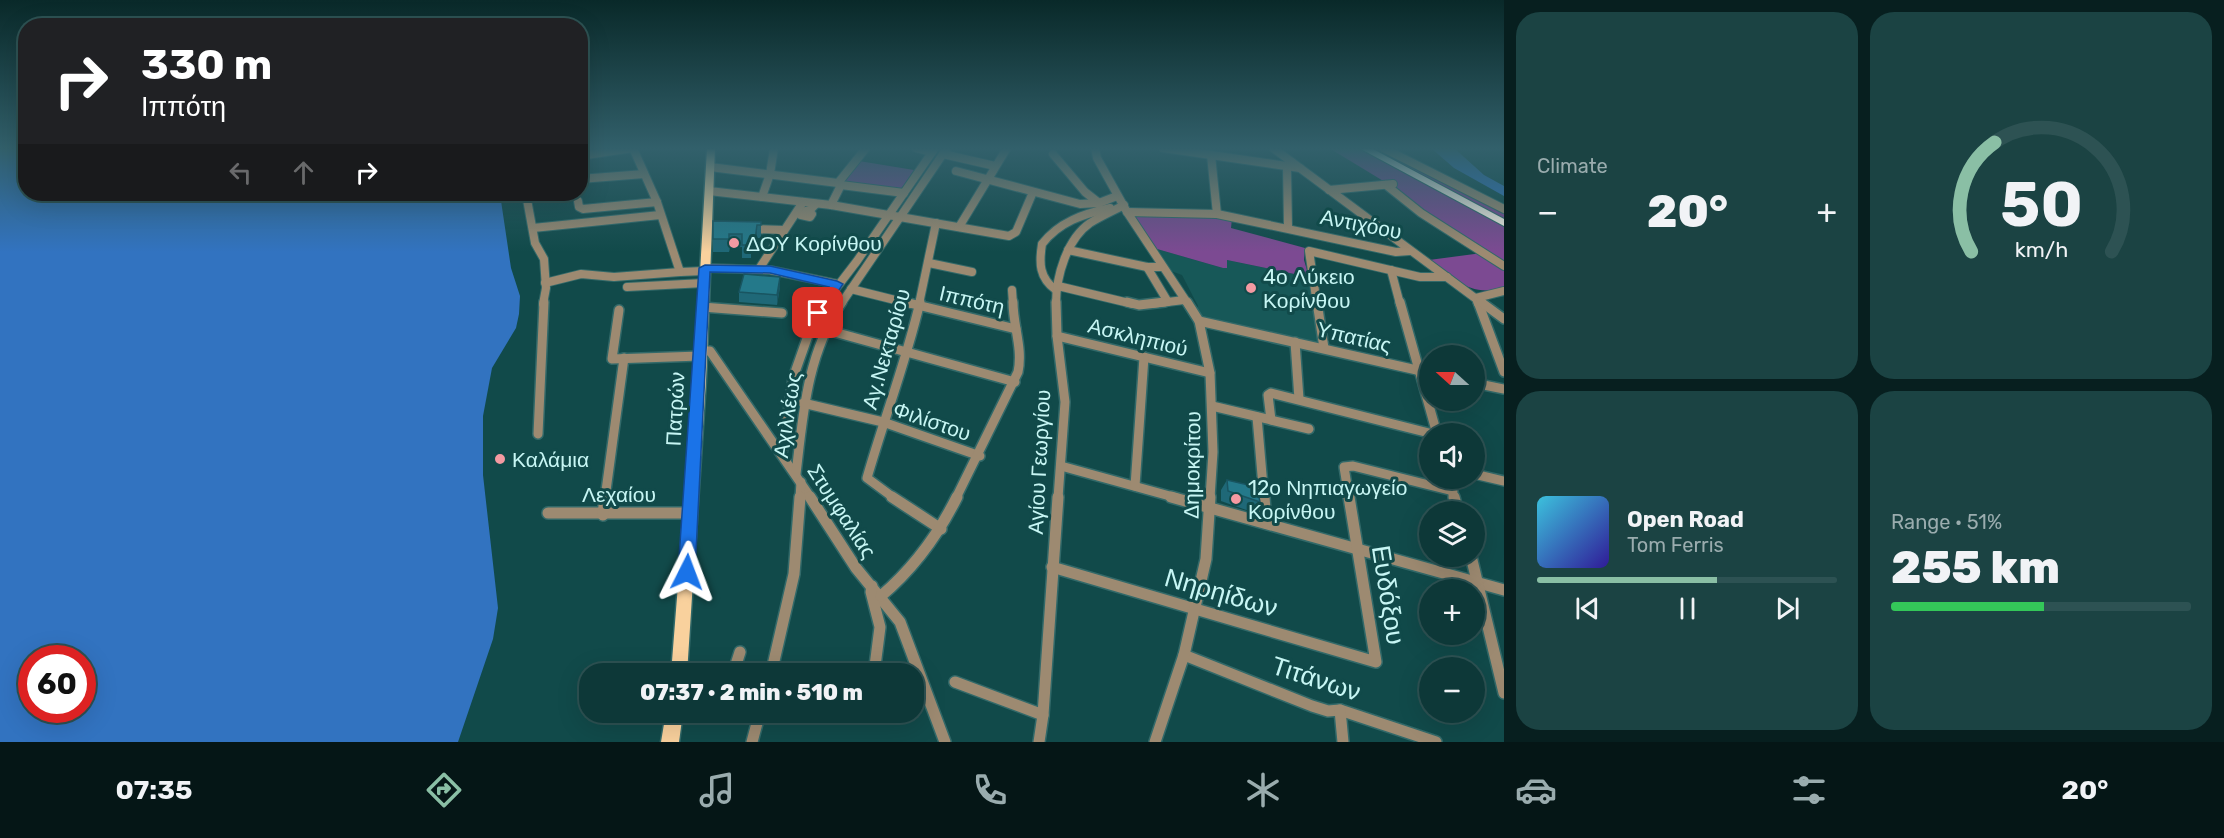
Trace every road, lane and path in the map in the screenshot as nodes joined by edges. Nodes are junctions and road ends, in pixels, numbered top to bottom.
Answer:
1 (648, 183) edge
2 (709, 183) edge
3 (767, 183) edge
4 (830, 183) edge
5 (911, 183) edge
6 (924, 183) edge
7 (986, 183) edge
8 (1001, 183) edge
9 (1077, 183) edge
10 (1111, 183) edge
11 (1214, 183) edge
12 (1287, 183) edge
13 (1319, 183) edge
14 (1429, 183) edge
15 (1452, 183) edge
16 (840, 184) junction
17 (1329, 190) junction
18 (709, 191) junction
19 (1034, 192) junction
20 (904, 193) junction
21 (762, 197) junction
22 (522, 201) edge
23 (527, 201) edge
24 (578, 201) dead end
25 (657, 202) junction
26 (803, 202) junction
27 (1099, 202) junction
28 (816, 204) junction
29 (1123, 204) junction
30 (831, 206) junction
31 (1504, 209) edge
32 (809, 211) dead end
33 (888, 214) junction
34 (1217, 214) junction
35 (660, 215) junction
36 (901, 216) junction
37 (936, 223) junction
38 (1504, 223) edge
39 (959, 227) junction
40 (532, 228) junction
41 (1288, 228) junction
42 (740, 229) edge
43 (784, 230) junction
44 (1068, 250) junction
45 (1410, 251) junction
46 (929, 263) junction
47 (1504, 266) edge
48 (1146, 267) junction
49 (1162, 267) junction
50 (759, 268) junction
51 (1391, 270) junction
52 (680, 272) junction
53 (972, 272) dead end
54 (704, 274) junction
55 (1447, 277) junction
56 (545, 283) junction
57 (837, 284) junction
58 (627, 287) dead end
59 (1057, 288) junction
60 (851, 289) junction
61 (1012, 290) dead end
62 (1504, 291) edge
63 (1476, 298) junction
64 (1184, 300) junction
65 (1168, 302) junction
66 (918, 305) junction
67 (702, 307) junction
68 (619, 310) dead end
69 (782, 313) dead end
70 (1504, 319) edge
71 (1200, 321) junction
72 (1016, 329) junction
73 (827, 330) junction
74 (1057, 336) junction
75 (1294, 342) junction
76 (1324, 348) junction
77 (908, 352) junction
78 (703, 355) junction
79 (1144, 357) junction
80 (624, 358) junction
81 (1418, 370) junction
82 (1504, 372) edge
83 (1210, 373) junction
84 (1015, 382) junction
85 (1485, 385) edge
86 (1504, 389) edge
87 (1299, 399) junction
88 (803, 403) junction
89 (1212, 406) junction
90 (1257, 417) junction
91 (1271, 420) junction
92 (883, 422) junction
93 (1432, 423) edge
94 (1309, 429) dead end
95 (1419, 430) edge
96 (538, 434) dead end
97 (782, 454) junction
98 (980, 456) junction
99 (1061, 466) junction
100 (1485, 477) edge
101 (799, 478) junction
102 (1504, 481) edge
103 (1135, 486) junction
104 (1453, 491) joint
105 (1455, 501) edge
106 (1210, 507) junction
107 (548, 513) dead end
108 (690, 513) junction
109 (603, 514) junction
110 (1266, 523) junction
111 (941, 529) junction
112 (1358, 549) junction
113 (1052, 567) junction
114 (1467, 579) edge
115 (1485, 584) edge
116 (872, 586) junction
117 (1504, 590) edge
118 (881, 596) junction
119 (1196, 609) junction
120 (1485, 612) edge
121 (740, 652) dead end
122 (1184, 655) junction
123 (1376, 662) joint
124 (680, 663) edge
125 (736, 663) edge
126 (774, 663) edge
127 (875, 663) edge
128 (955, 682) dead end
129 (1504, 693) edge
130 (1340, 710) junction
131 (1043, 715) junction
132 (673, 723) edge
133 (757, 723) edge
134 (670, 742) edge
135 (752, 742) edge
136 (945, 742) edge
137 (1039, 742) edge
138 (1155, 742) edge
139 (1343, 742) edge
140 (1436, 742) edge

1 - 25 street
2 - 18 main road, Πατρών
3 - 21 street
4 - 16 street
5 - 20 street
6 - 36 street, Αχιλλέως
7 - 39 street
8 - 19 street
9 - 27 street
10 - 29 street
11 - 34 street
12 - 41 street
13 - 17 street
14 - 38 highway
15 - 31 street
16 - 20 street
16 - 30 street
17 - 45 street
17 - 47 street
18 - 21 street
18 - 54 main road, Πατρών
19 - 27 street
19 - 39 street
20 - 33 street
21 - 26 street
22 - 40 street
23 - 40 street
24 - 25 street
25 - 35 street
26 - 28 street
26 - 43 street
27 - 29 street
28 - 30 street
28 - 32 street
29 - 34 street, Αντιχόου
29 - 44 street, Αγίου Γεωργίου
29 - 49 street, Δημοκρίτου
29 - 59 street
30 - 33 street
33 - 36 street
33 - 57 street
34 - 41 street, Αντιχόου
35 - 40 street
35 - 52 street
36 - 37 street
36 - 60 street, Αχιλλέως
37 - 39 street
37 - 46 street, Αγ.Νεκταρίου
40 - 56 street
41 - 45 street, Αντιχόου
42 - 43 street
43 - 50 street
44 - 48 street
44 - 59 street, Αγίου Γεωργίου
45 - 55 street
46 - 53 street
46 - 66 street, Αγ.Νεκταρίου
48 - 49 street
48 - 65 street
49 - 64 street, Δημοκρίτου
50 - 54 street
50 - 57 street
51 - 55 street
51 - 76 street
51 - 81 street
52 - 54 street
52 - 56 street
54 - 58 street
54 - 67 main road, Πατρών
55 - 63 street
56 - 96 street
57 - 97 street
59 - 65 street
59 - 74 street, Αγίου Γεωργίου
60 - 66 street, Ιππότη
60 - 73 street, Αχιλλέως
61 - 72 street
62 - 63 street
63 - 70 street
63 - 82 street
64 - 65 street
64 - 71 street, Δημοκρίτου
66 - 72 street, Ιππότη
66 - 77 street, Αγ.Νεκταρίου
67 - 69 street
67 - 78 main road, Πατρών
68 - 80 street
71 - 75 street, Υπατίας
71 - 83 street, Δημοκρίτου
72 - 84 street
73 - 77 street
73 - 88 street, Αχιλλέως
74 - 79 street, Ασκληπιού
74 - 99 street, Αγίου Γεωργίου
75 - 76 street, Υπατίας
75 - 87 street
76 - 81 street, Υπατίας
77 - 84 street
77 - 92 street, Αγ.Νεκταρίου
78 - 80 street
78 - 97 street, Στυμφαλίας
78 - 108 main road, Πατρών
79 - 83 street, Ασκληπιού
79 - 103 street
80 - 109 street
81 - 93 street
83 - 89 street, Δημοκρίτου
84 - 98 street
85 - 86 street
87 - 91 street
87 - 95 street
88 - 92 street, Φιλίστου
88 - 101 street, Αχιλλέως
89 - 90 street
89 - 106 street, Δημοκρίτου
90 - 91 street
90 - 110 street
91 - 94 street
92 - 98 street, Φιλίστου
92 - 111 street, Αγ.Νεκταρίου
97 - 101 street, Στυμφαλίας
98 - 111 street
99 - 103 street
99 - 113 street, Αγίου Γεωργίου
100 - 102 street
101 - 116 street, Στυμφαλίας
101 - 126 street, Αχιλλέως
103 - 106 street
104 - 105 street
104 - 112 street, Ευδόξου
106 - 110 street
106 - 119 street, Δημοκρίτου
107 - 109 street, Λεχαίου
108 - 109 street, Λεχαίου
108 - 124 main road, Πατρών
110 - 112 street
111 - 118 street
112 - 114 street
112 - 123 street, Ευδόξου
113 - 119 street, Νηρηίδων
113 - 131 street, Αγίου Γεωργίου
115 - 117 street
116 - 118 street, Στυμφαλίας
116 - 127 street
118 - 136 street, Στυμφαλίας
119 - 122 street, Δημοκρίτου
119 - 123 street, Νηρηίδων
120 - 129 street
121 - 125 street
122 - 130 street, Τιτάνων
122 - 138 street, Δημοκρίτου
128 - 131 street
130 - 139 street
130 - 140 street, Τιτάνων
131 - 137 street, Αγίου Γεωργίου
132 - 134 main road
133 - 135 street

